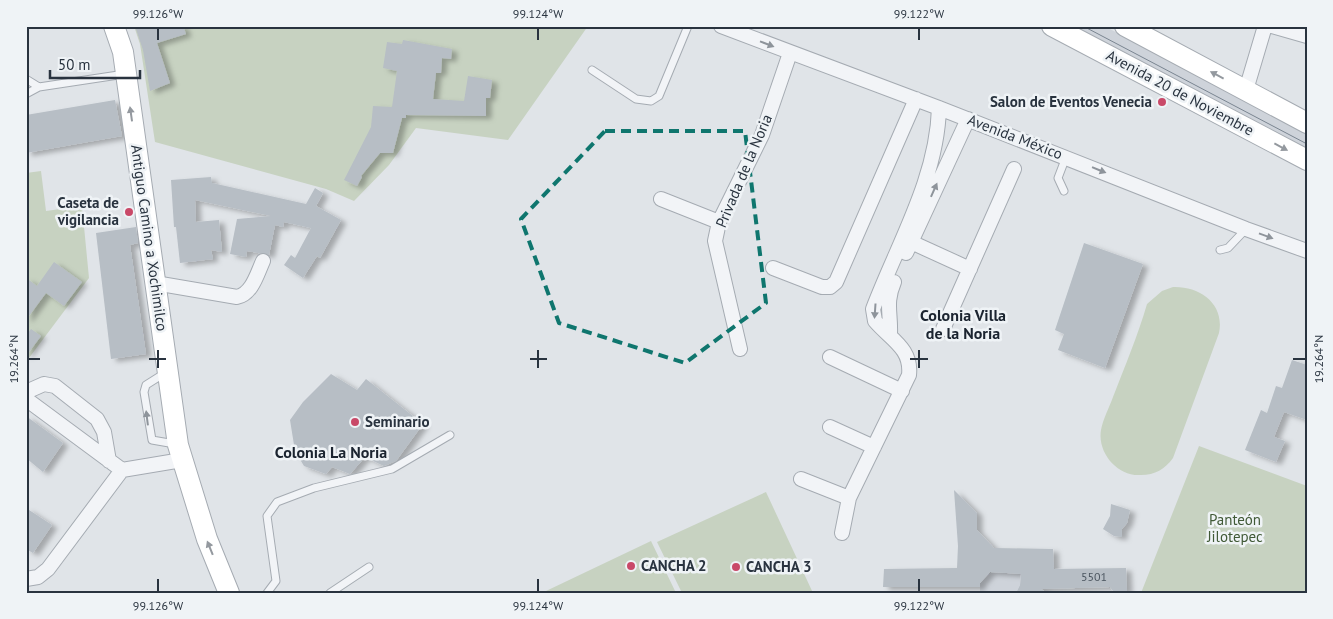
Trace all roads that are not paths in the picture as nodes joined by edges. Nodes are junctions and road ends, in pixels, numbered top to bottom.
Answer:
1 (114, 26) edge
2 (688, 26) edge
3 (721, 26) edge
4 (1052, 26) edge
5 (1125, 26) edge
6 (1266, 26) edge
7 (1272, 26) edge
8 (1307, 36) edge
9 (790, 53) junction
10 (592, 70) dead end
11 (125, 74) junction
12 (26, 79) edge
13 (39, 87) junction
14 (1246, 90) junction
15 (26, 94) edge
16 (916, 99) junction
17 (939, 108) junction
18 (968, 119) junction
19 (1307, 123) edge
20 (1066, 156) junction
21 (1307, 160) edge
22 (1014, 169) dead end
23 (936, 170) junction
24 (1064, 191) dead end
25 (661, 199) dead end
26 (919, 211) junction
27 (719, 222) junction
28 (1246, 229) junction
29 (911, 242) junction
30 (1220, 250) dead end
31 (1307, 251) edge
32 (263, 261) dead end
33 (897, 264) junction
34 (773, 268) dead end
35 (970, 269) junction
36 (155, 283) junction
37 (943, 329) dead end
38 (740, 349) dead end
39 (830, 357) dead end
40 (902, 391) junction
41 (26, 392) edge
42 (26, 399) edge
43 (830, 427) dead end
44 (450, 435) dead end
45 (874, 447) junction
46 (180, 452) junction
47 (109, 461) junction
48 (122, 470) junction
49 (801, 479) dead end
50 (849, 498) junction
51 (842, 533) dead end
52 (369, 567) dead end
53 (26, 579) edge
54 (229, 593) edge
55 (267, 593) edge
56 (330, 593) edge

1 - 11 main road, Antiguo Camino a Xochimilco
2 - 10 lane
3 -> 9 street, Avenida México
4 -> 21 main road, Avenida 20 de Noviembre
14 -> 5 main road
6 - 14 street
7 - 8 street
9 - 16 street, Avenida México
9 - 27 street, Privada de la Noria
11 - 13 lane
36 -> 11 main road, Antiguo Camino a Xochimilco
12 - 13 lane
13 - 15 lane
14 - 19 main road
16 - 17 street, Avenida México
16 - 34 street
17 - 18 street, Avenida México
17 - 23 street
18 - 20 street, Avenida México
18 - 23 street
20 - 24 lane
20 -> 28 street, Avenida México
22 - 35 street
23 - 26 street
25 - 27 street
26 - 29 street
26 - 33 street
27 - 38 street, Privada de la Noria
28 - 30 lane
28 -> 31 street, Avenida México
29 - 33 street
29 - 35 street
32 - 36 street
33 - 40 street
35 - 37 street
46 -> 36 main road, Antiguo Camino a Xochimilco
39 - 40 street
40 - 45 street
41 - 47 street
42 - 47 street
43 - 45 street
44 - 55 lane
45 - 50 street
46 - 48 street
54 -> 46 main road, Antiguo Camino a Xochimilco
47 - 48 street
48 - 53 street
49 - 50 street
50 - 51 street
52 - 56 lane

